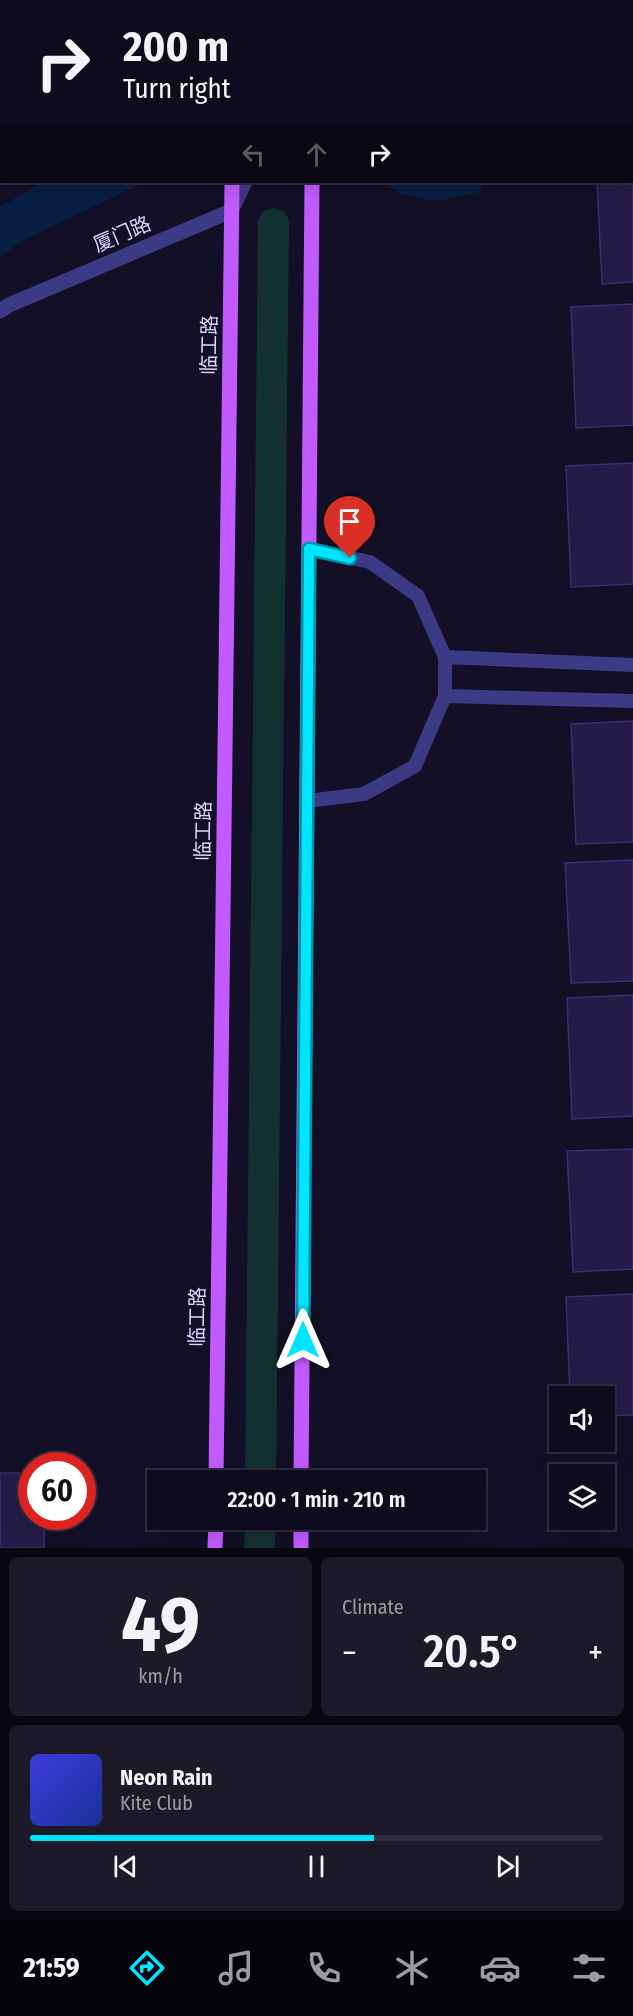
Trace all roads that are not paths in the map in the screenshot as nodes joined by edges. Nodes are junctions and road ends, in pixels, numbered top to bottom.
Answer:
1 (232, 183) edge
2 (245, 183) edge
3 (312, 183) edge
4 (231, 211) junction
5 (0, 310) edge
6 (309, 549) junction
7 (445, 657) junction
8 (633, 665) edge
9 (445, 696) junction
10 (633, 701) edge
11 (307, 801) junction
12 (216, 1470) edge
13 (302, 1470) edge
14 (216, 1530) edge
15 (301, 1530) edge
16 (215, 1548) edge
17 (301, 1548) edge

1 - 4 main road, 临工路
2 - 4 street
3 - 6 main road
4 - 5 street, 厦门路
4 - 12 main road, 临工路
6 - 7 lane
6 - 11 main road
7 - 8 lane
7 - 9 lane
9 - 10 lane
9 - 11 lane
11 - 13 main road
14 - 16 main road
15 - 17 main road

